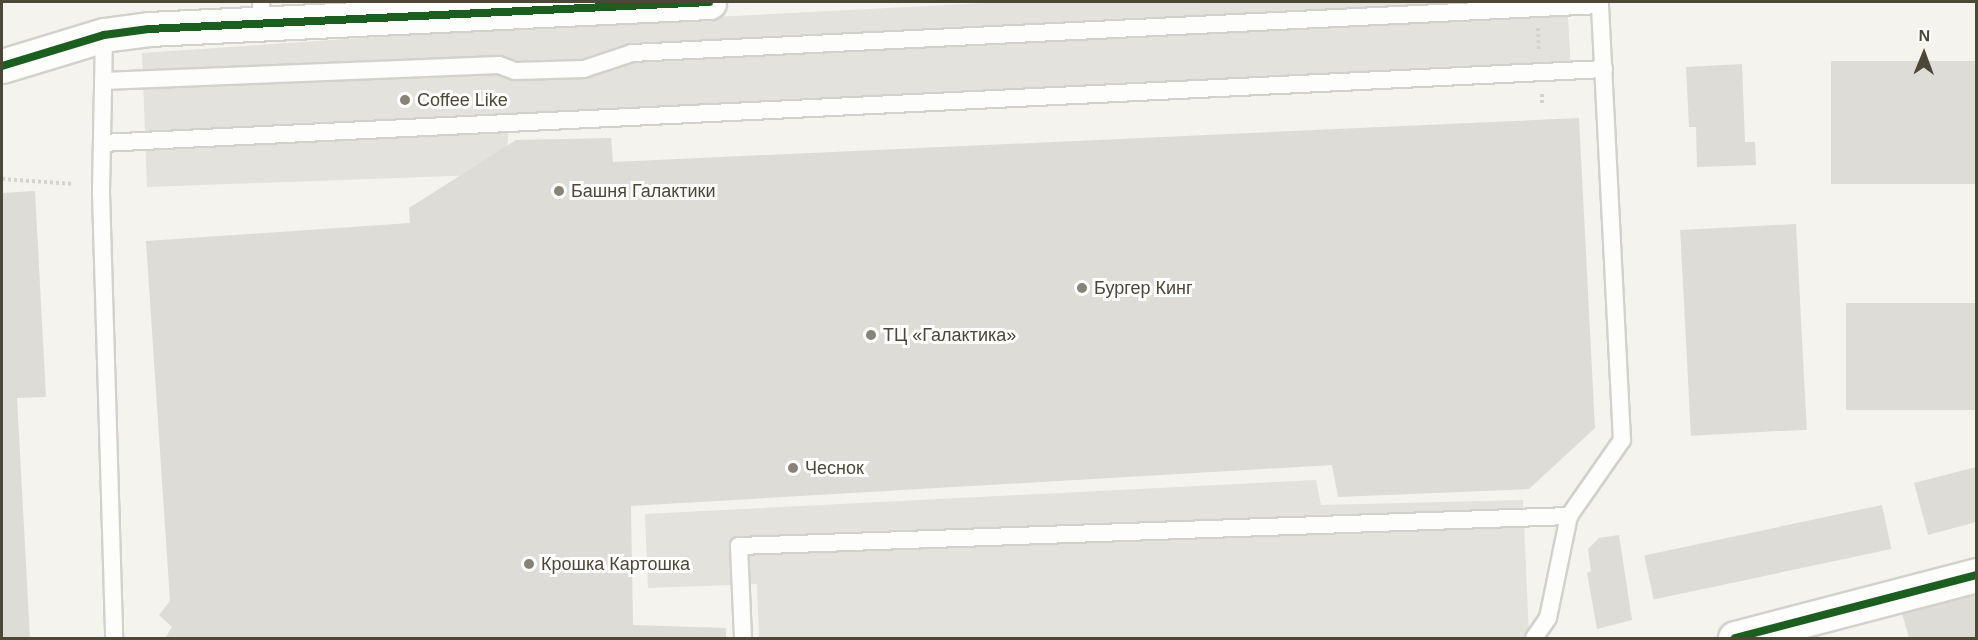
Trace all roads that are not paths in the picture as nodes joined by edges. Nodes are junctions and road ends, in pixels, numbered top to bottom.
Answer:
1 (709, 2) edge
2 (1600, 3) edge
3 (599, 4) edge
4 (355, 10) edge
5 (261, 12) edge
6 (104, 35) junction
7 (2, 66) edge
8 (1604, 69) junction
9 (103, 81) junction
10 (102, 143) junction
11 (1569, 516) junction
12 (1977, 575) edge
13 (114, 639) edge
14 (743, 639) edge
15 (1534, 639) edge
16 (1735, 639) edge

1 - 3 street
2 - 8 lane
2 - 9 lane
3 - 4 street
4 - 5 street
5 - 6 street
6 - 7 street
6 - 9 lane
8 - 10 lane
8 - 11 lane
9 - 10 lane
10 - 13 lane
11 - 14 lane
11 - 15 lane
12 - 16 street

